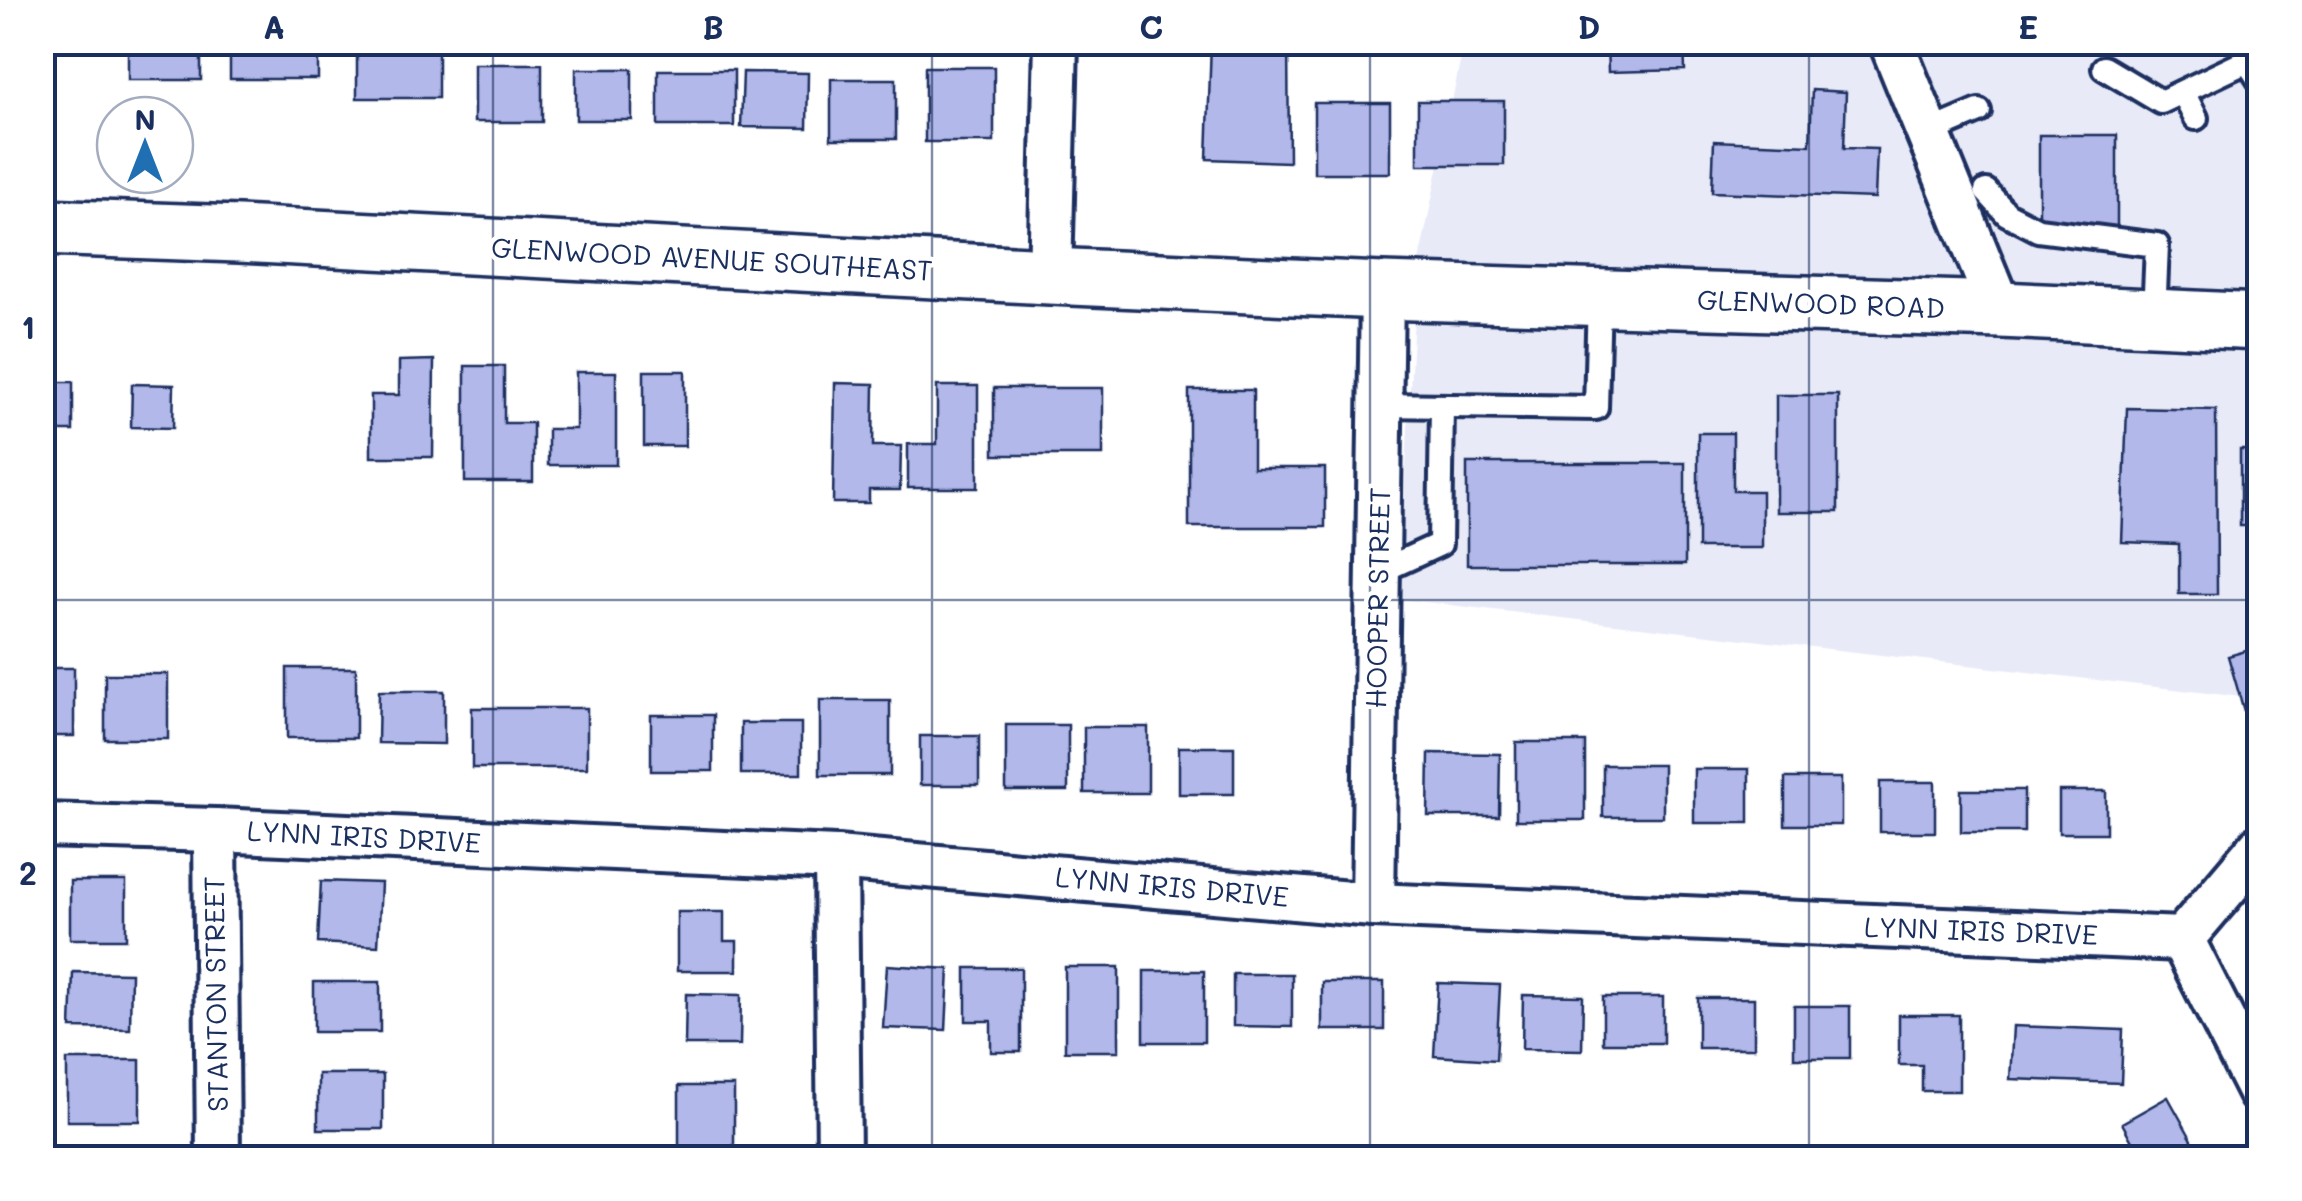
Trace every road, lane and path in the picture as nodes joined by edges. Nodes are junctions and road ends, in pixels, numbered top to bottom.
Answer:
1 (1056, 42) edge
2 (1891, 42) edge
3 (2104, 68) dead end
4 (2260, 82) edge
5 (2183, 92) junction
6 (1979, 111) dead end
7 (2196, 118) dead end
8 (1927, 133) junction
9 (1986, 190) dead end
10 (42, 227) edge
11 (1050, 276) junction
12 (1382, 291) junction
13 (1599, 296) junction
14 (2000, 310) junction
15 (2154, 318) junction
16 (2260, 322) edge
17 (1380, 405) junction
18 (1442, 406) junction
19 (1379, 572) junction
20 (42, 825) edge
21 (215, 830) junction
22 (2260, 848) edge
23 (836, 858) junction
24 (1374, 905) junction
25 (2182, 939) junction
26 (2254, 1068) edge
27 (218, 1158) edge
28 (839, 1158) edge

1 - 11 street
2 - 8 street
3 - 5 lane
4 - 5 lane
5 - 7 lane
6 - 8 lane
8 - 14 street
9 - 15 lane
10 - 11 main road, GLENWOOD AVENUE SOUTHEAST
11 - 12 main road, GLENWOOD AVENUE SOUTHEAST
12 - 13 main road, GLENWOOD ROAD
12 - 17 street, HOOPER STREET
13 - 14 main road, GLENWOOD ROAD
13 - 18 lane
14 - 15 main road, GLENWOOD ROAD
15 - 16 main road, GLENWOOD ROAD
17 - 18 lane
17 - 19 street, HOOPER STREET
18 - 19 lane
19 - 24 street, HOOPER STREET
20 - 21 street, LYNN IRIS DRIVE
21 - 23 street, LYNN IRIS DRIVE
21 - 27 street, STANTON STREET
22 - 25 street
23 - 24 street, LYNN IRIS DRIVE
23 - 28 street
24 - 25 street, LYNN IRIS DRIVE
25 - 26 street

